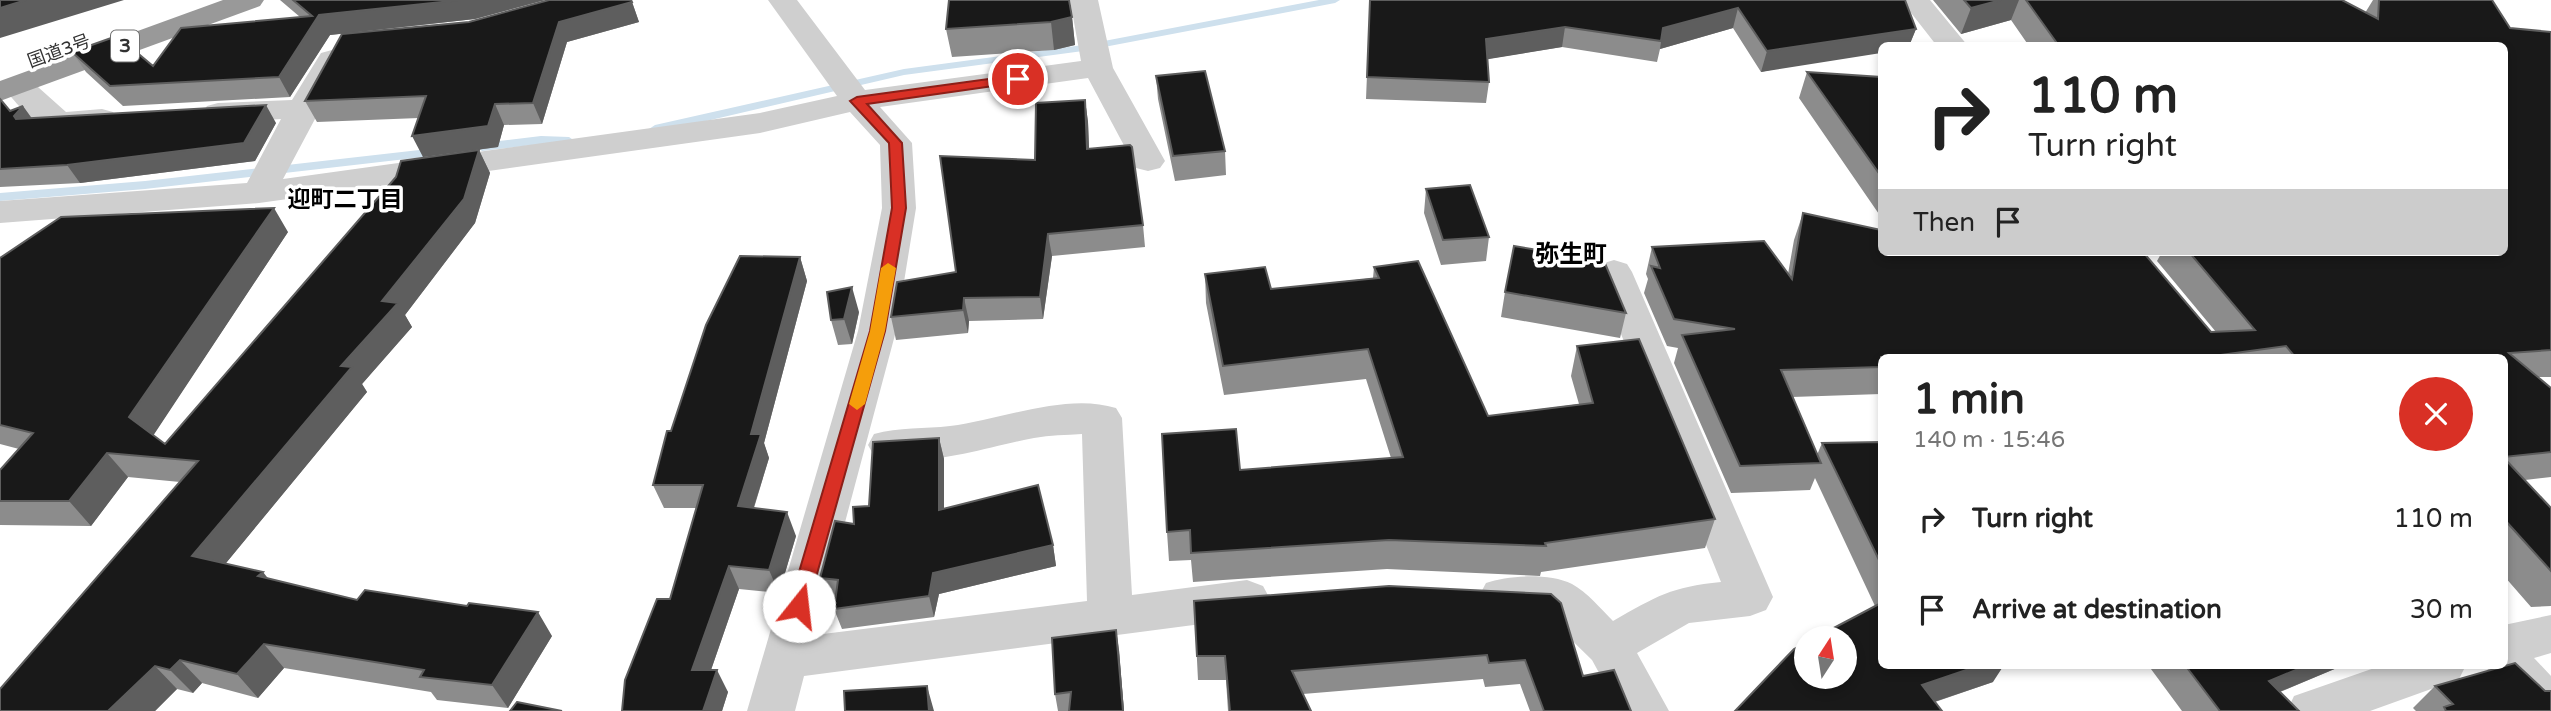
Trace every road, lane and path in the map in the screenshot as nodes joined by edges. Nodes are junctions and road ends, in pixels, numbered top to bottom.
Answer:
1 (197, 0) edge
2 (250, 0) edge
3 (782, 0) edge
4 (1084, 0) edge
5 (1915, 0) edge
6 (355, 42) edge
7 (1950, 42) edge
8 (1095, 53) junction
9 (6, 84) edge
10 (857, 101) junction
11 (302, 109) junction
12 (193, 115) edge
13 (125, 118) edge
14 (1148, 161) dead end
15 (266, 178) junction
16 (0, 212) edge
17 (1614, 272) dead end
18 (845, 447) junction
19 (1466, 594) edge
20 (1281, 597) edge
21 (1110, 615) junction
22 (2551, 634) edge
23 (2508, 644) edge
24 (1609, 646) junction
25 (784, 659) junction
26 (2508, 662) edge
27 (2431, 669) edge
28 (2551, 709) edge
29 (771, 711) edge
30 (1645, 711) edge
31 (2311, 711) edge

1 - 9 highway, 国道3号 / 3
2 - 9 highway, 国道3号 / 3
3 - 10 street
4 - 8 street
5 - 7 street
6 - 11 street
8 - 10 street
8 - 14 street
9 - 13 street
10 - 15 street
10 - 18 street
11 - 12 street
11 - 15 street
15 - 16 street
17 - 24 street
18 - 21 street
18 - 25 street
19 - 24 street
20 - 21 street
21 - 25 street
22 - 23 street
24 - 30 street
25 - 29 street
26 - 28 street
27 - 31 street

